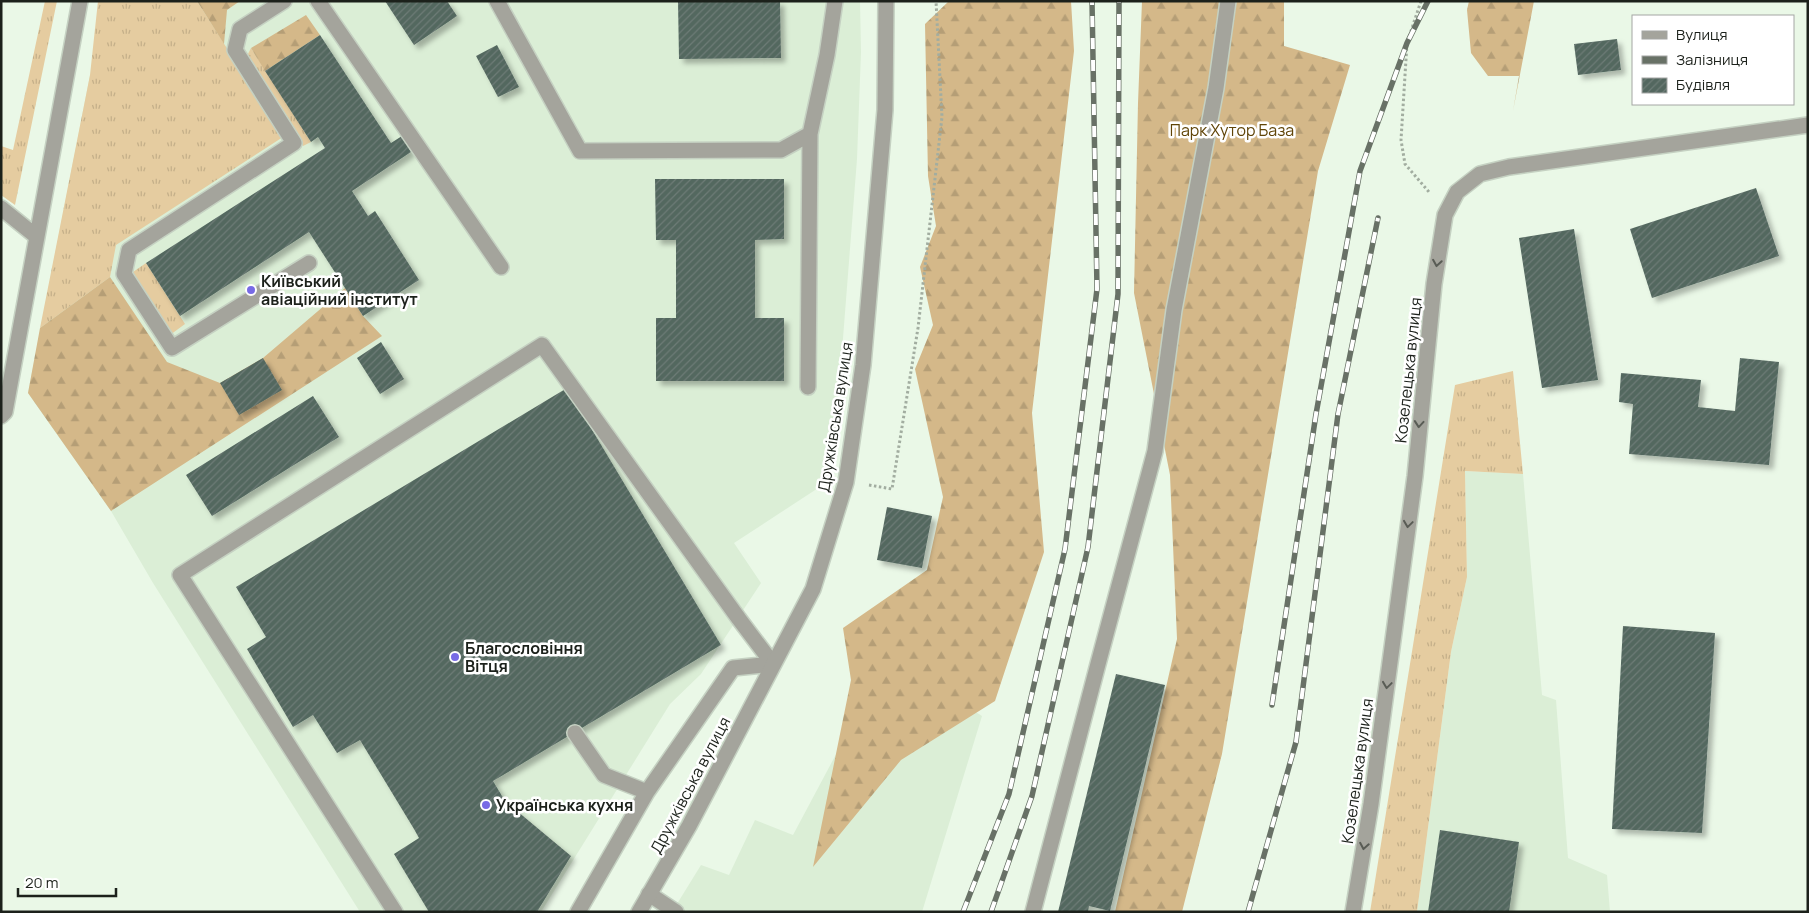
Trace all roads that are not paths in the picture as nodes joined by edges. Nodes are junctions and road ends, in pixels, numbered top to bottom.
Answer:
1 (80, 1) edge
2 (284, 1) edge
3 (318, 1) edge
4 (497, 1) edge
5 (835, 1) edge
6 (886, 1) edge
7 (1228, 1) edge
8 (1808, 125) edge
9 (810, 134) junction
10 (1, 208) edge
11 (37, 237) junction
12 (309, 263) dead end
13 (501, 267) dead end
14 (808, 388) dead end
15 (1, 416) edge
16 (773, 664) junction
17 (575, 733) dead end
18 (647, 792) junction
19 (649, 894) junction
20 (395, 912) edge
21 (578, 912) edge
22 (639, 912) edge
23 (676, 912) edge
24 (1033, 912) edge
25 (1353, 912) edge

1 - 11 street
2 - 12 street
3 - 13 street
4 - 9 street
5 - 9 street
6 - 16 street, Дружківська вулиця
7 - 24 street
8 -> 25 street, Козелецька вулиця
9 - 14 street
10 - 11 street
11 - 15 street
16 - 18 street
16 - 19 street, Дружківська вулиця
16 - 20 street
17 - 18 street
18 - 21 street
19 - 22 street, Дружківська вулиця
19 - 23 street

